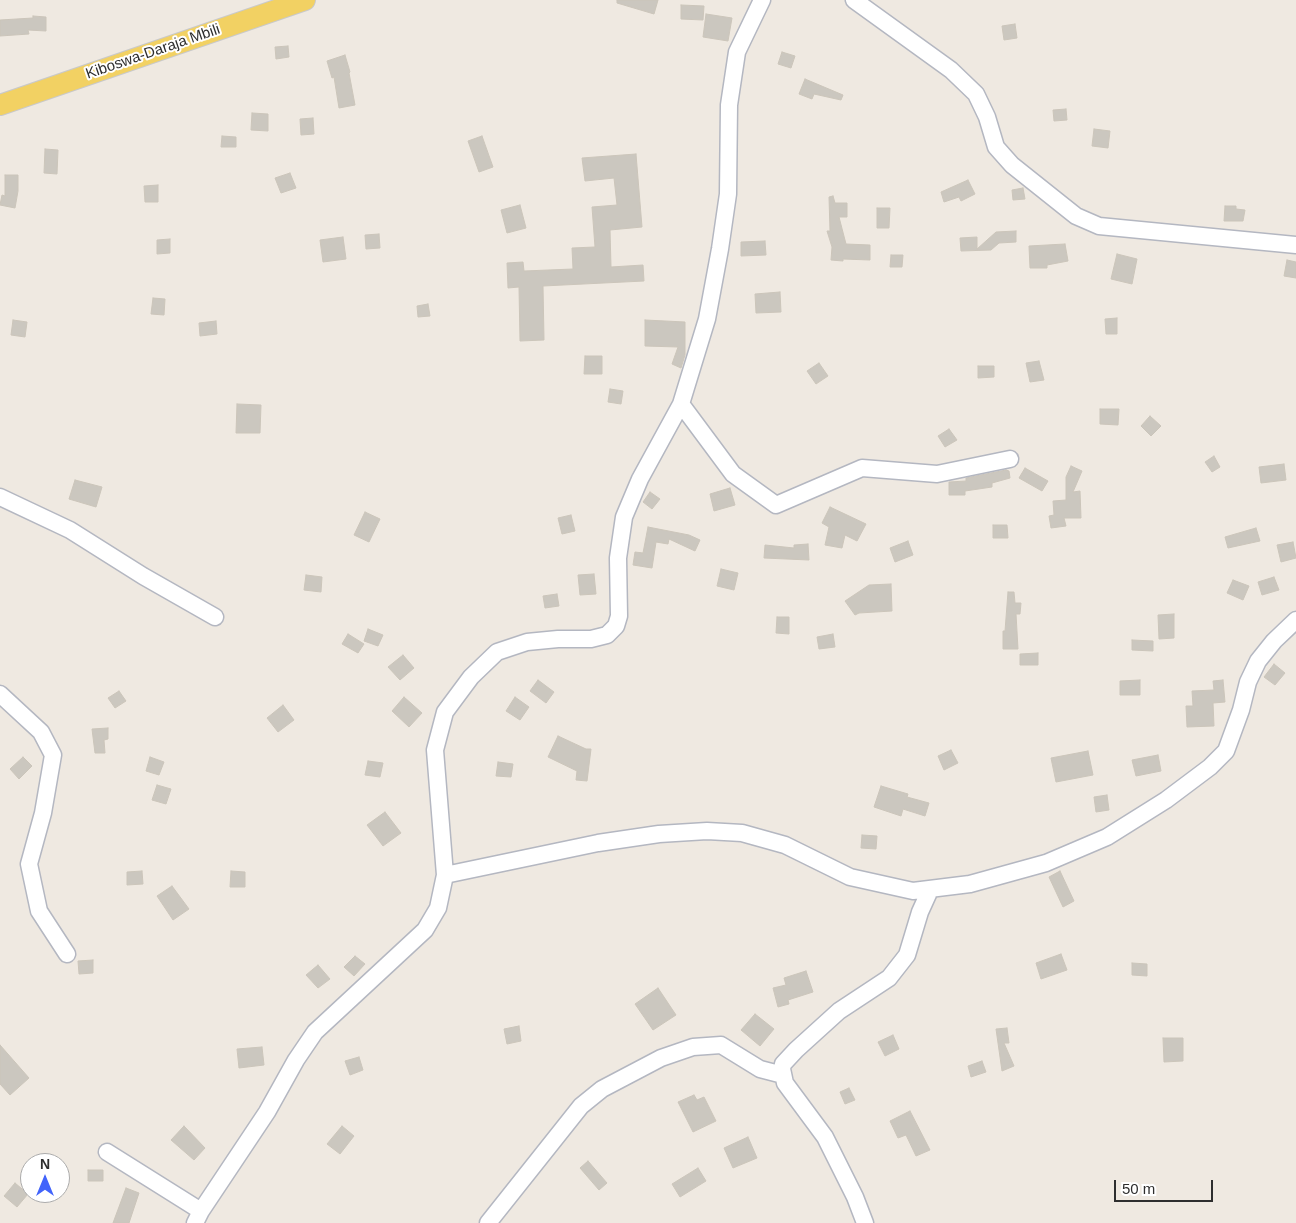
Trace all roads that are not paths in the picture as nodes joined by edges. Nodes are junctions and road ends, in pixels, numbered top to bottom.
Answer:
1 (305, 0) edge
2 (762, 0) edge
3 (854, 0) edge
4 (0, 105) edge
5 (1296, 245) edge
6 (681, 404) junction
7 (1010, 459) dead end
8 (0, 497) edge
9 (215, 617) dead end
10 (1296, 620) edge
11 (0, 694) edge
12 (445, 875) junction
13 (930, 890) junction
14 (67, 954) dead end
15 (783, 1075) junction
16 (107, 1152) dead end
17 (198, 1217) edge
18 (488, 1223) edge
19 (865, 1223) edge

1 - 4 main road, Kiboswa-Daraja Mbili
2 - 6 street
3 - 5 street
6 - 7 street
6 - 12 street
8 - 9 street
10 - 13 street
11 - 14 street
12 - 13 street
12 - 17 street
13 - 15 street
15 - 18 street
15 - 19 street
16 - 17 street

